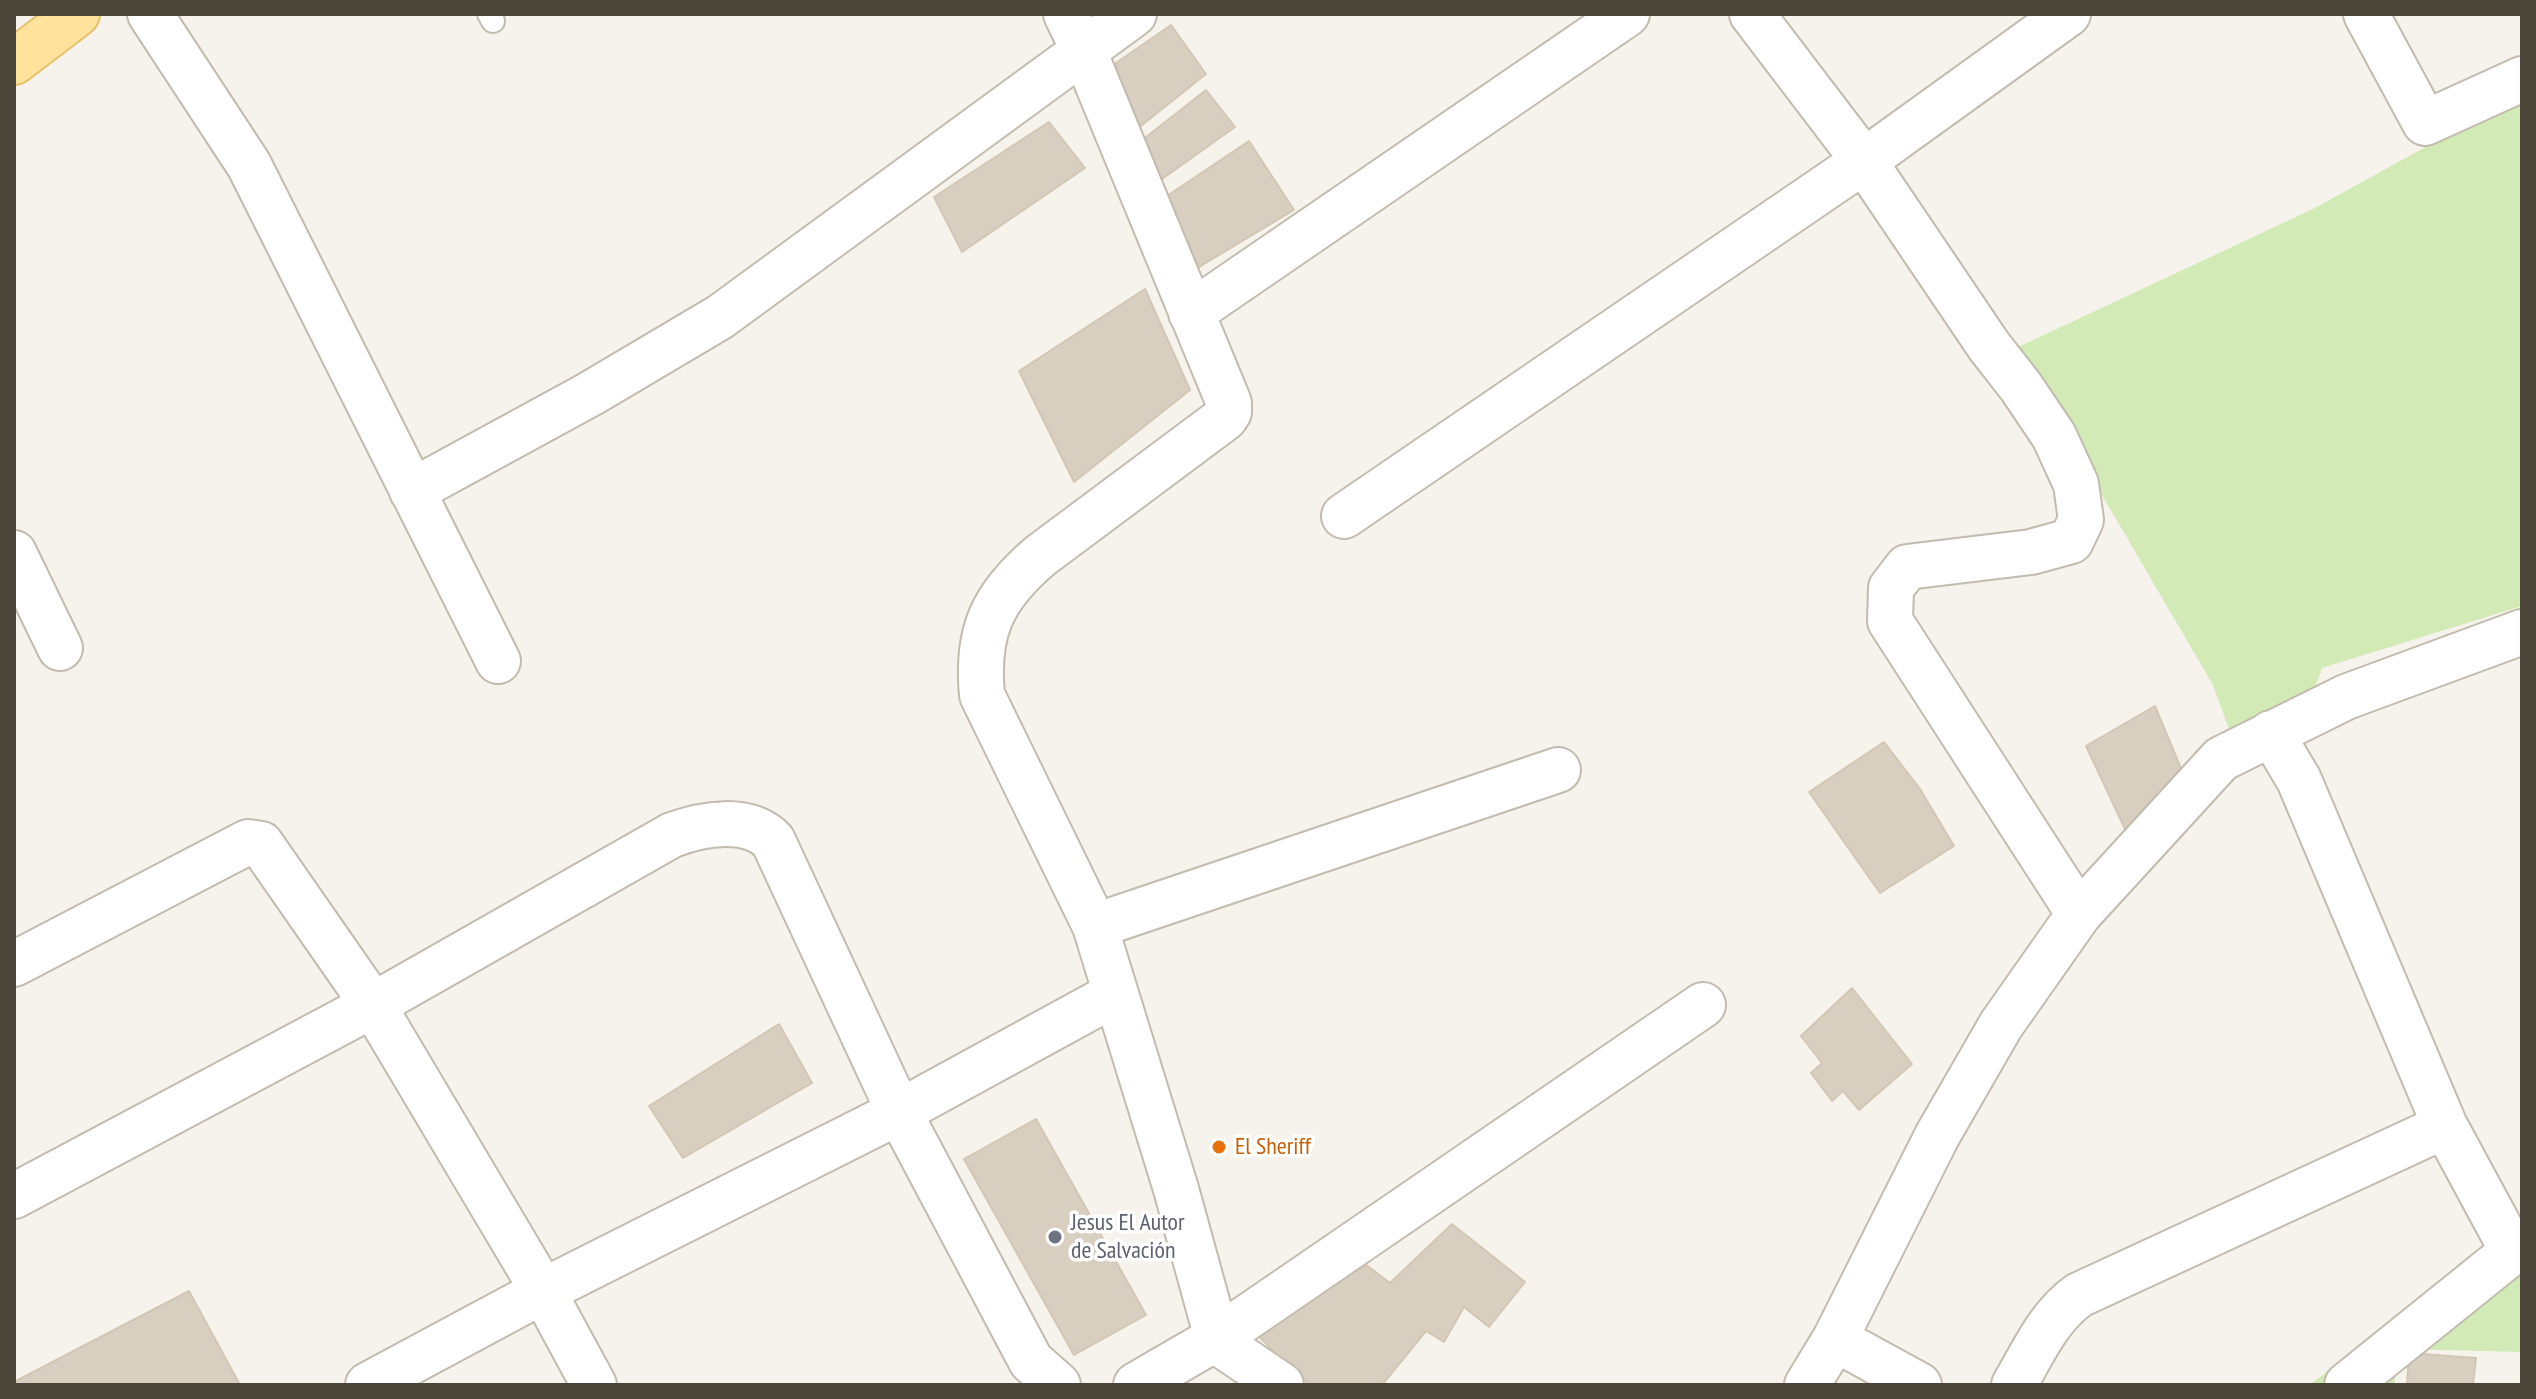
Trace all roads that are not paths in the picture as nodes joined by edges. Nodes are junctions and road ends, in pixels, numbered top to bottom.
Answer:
1 (77, 14) edge
2 (150, 14) edge
3 (1134, 14) edge
4 (1627, 14) edge
5 (1752, 14) edge
6 (2068, 14) edge
7 (2366, 14) edge
8 (1074, 31) edge
9 (14, 62) edge
10 (2522, 79) edge
11 (1864, 161) junction
12 (1191, 313) junction
13 (412, 491) junction
14 (1344, 516) dead end
15 (14, 553) edge
16 (2522, 632) edge
17 (60, 648) dead end
18 (498, 661) dead end
19 (2271, 733) junction
20 (1558, 770) dead end
21 (2079, 914) junction
22 (1095, 926) junction
23 (14, 964) edge
24 (1115, 994) junction
25 (373, 1005) junction
26 (1703, 1005) dead end
27 (899, 1112) junction
28 (2445, 1126) junction
29 (14, 1196) edge
30 (2517, 1247) edge
31 (543, 1291) junction
32 (1217, 1338) junction
33 (1835, 1339) junction
34 (1031, 1377) edge
35 (368, 1385) edge
36 (594, 1385) edge
37 (1136, 1385) edge
38 (1281, 1385) edge
39 (1807, 1385) edge
40 (1919, 1385) edge
41 (2014, 1385) edge
42 (2347, 1385) edge

1 - 9 main road
2 - 13 street
3 - 8 street
4 - 12 street
5 - 11 street
6 - 11 street
7 - 10 street
8 - 12 street
8 - 13 street
11 - 14 street
11 - 21 street
12 - 22 street
13 - 18 street
15 - 17 street
16 - 19 street
19 - 21 street
19 - 28 street
20 - 22 street
21 - 33 street
22 - 24 street
23 - 25 street
24 - 27 street
24 - 32 street
25 - 27 street
25 - 29 street
25 - 31 street
26 - 32 street
27 - 31 street
27 - 34 street
28 - 30 street
28 - 41 street
30 - 42 street
31 - 35 street
31 - 36 street
32 - 37 street
32 - 38 street
33 - 39 street
33 - 40 street

